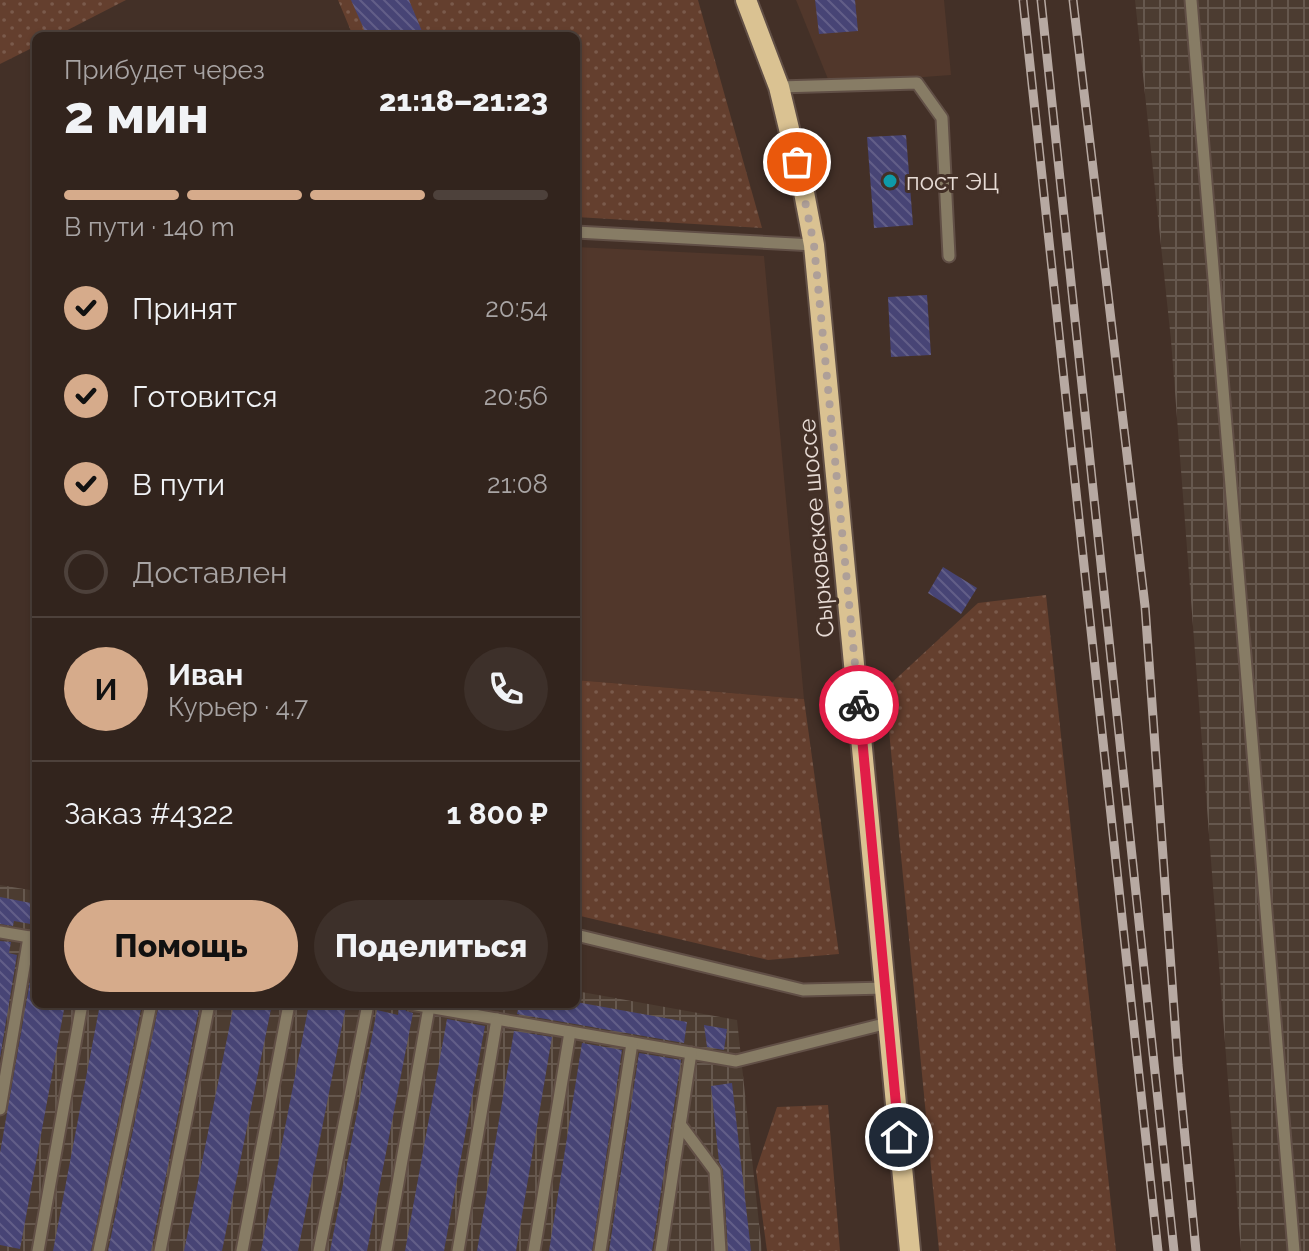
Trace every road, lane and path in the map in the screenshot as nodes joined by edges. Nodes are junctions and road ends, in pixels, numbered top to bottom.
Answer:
1 (746, 0) edge
2 (1191, 0) edge
3 (779, 87) junction
4 (580, 232) edge
5 (814, 245) junction
6 (949, 256) dead end
7 (0, 932) edge
8 (580, 936) edge
9 (32, 937) edge
10 (886, 988) junction
11 (81, 1008) edge
12 (150, 1008) edge
13 (208, 1008) edge
14 (288, 1008) edge
15 (367, 1008) edge
16 (429, 1008) edge
17 (435, 1008) edge
18 (497, 1019) junction
19 (888, 1023) junction
20 (570, 1032) junction
21 (632, 1043) junction
22 (691, 1053) junction
23 (0, 1109) edge
24 (680, 1124) junction
25 (38, 1251) edge
26 (99, 1251) edge
27 (160, 1251) edge
28 (242, 1251) edge
29 (319, 1251) edge
30 (386, 1251) edge
31 (458, 1251) edge
32 (534, 1251) edge
33 (600, 1251) edge
34 (661, 1251) edge
35 (720, 1251) edge
36 (910, 1251) edge
37 (1294, 1251) edge

1 - 3 main road, Сырковское шоссе
2 - 37 lane
3 - 5 main road, Сырковское шоссе
3 - 6 lane
4 - 5 lane
5 - 10 main road, Сырковское шоссе
7 - 9 lane
8 - 10 lane
9 - 23 lane
10 - 19 main road, Сырковское шоссе
11 - 25 lane
12 - 26 lane
13 - 27 lane
14 - 28 lane
15 - 29 lane
16 - 30 lane
17 - 18 lane
18 - 20 lane
18 - 31 lane
19 - 22 lane
19 - 36 main road, Сырковское шоссе
20 - 21 lane
20 - 32 lane
21 - 22 lane
21 - 33 lane
22 - 24 lane
24 - 34 lane
24 - 35 lane

